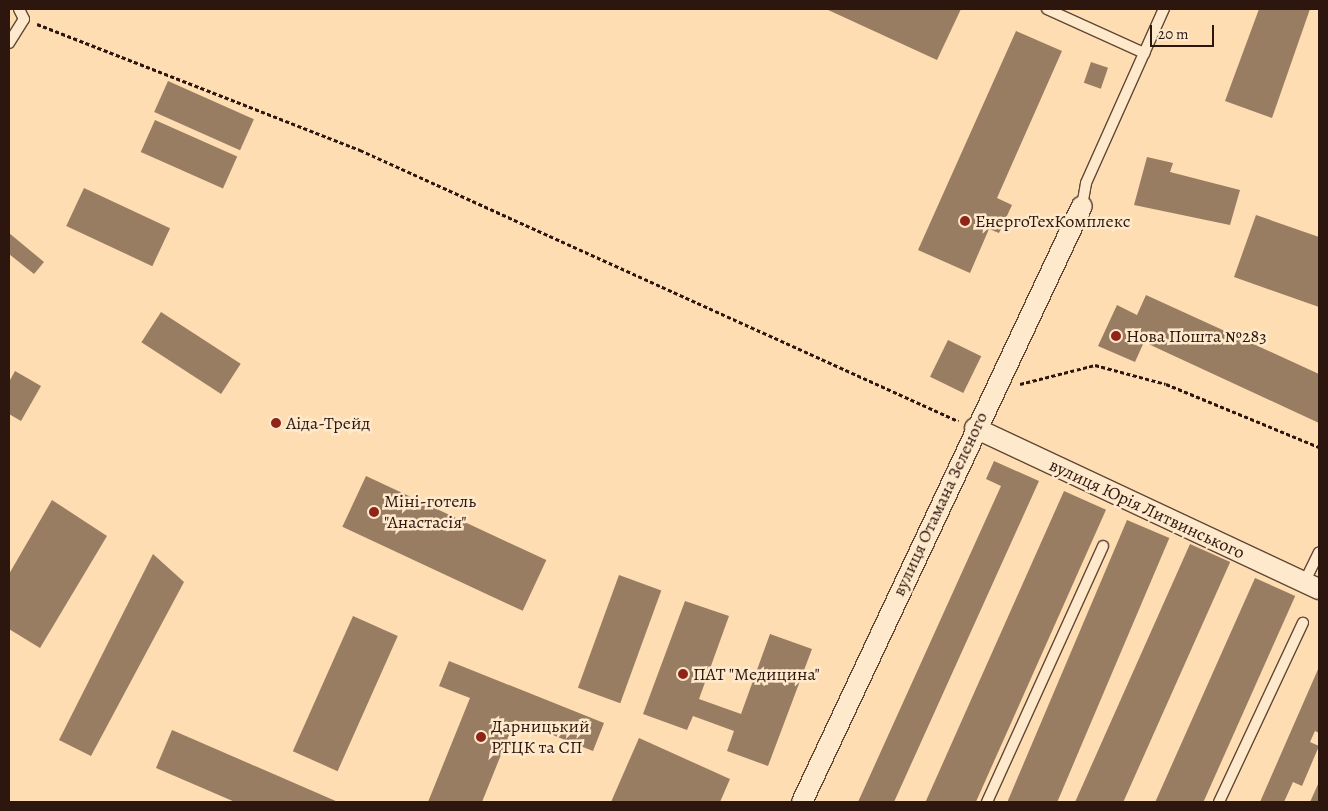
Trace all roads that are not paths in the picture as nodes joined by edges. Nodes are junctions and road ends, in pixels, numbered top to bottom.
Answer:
1 (19, 9) edge
2 (1047, 9) edge
3 (1164, 9) edge
4 (9, 43) edge
5 (1144, 53) junction
6 (1082, 206) joint
7 (975, 428) junction
8 (1103, 546) dead end
9 (1319, 552) edge
10 (1312, 586) edge
11 (1303, 623) dead end
12 (802, 802) edge
13 (987, 802) edge
14 (1219, 802) edge

1 - 4 lane
2 - 5 lane
3 - 5 lane
5 - 6 lane
6 - 7 street, вулиця Отамана Зеленого
7 - 10 street, вулиця Юрія Литвинського
7 - 12 street, вулиця Отамана Зеленого
8 - 13 lane
9 - 10 lane
11 - 14 lane

